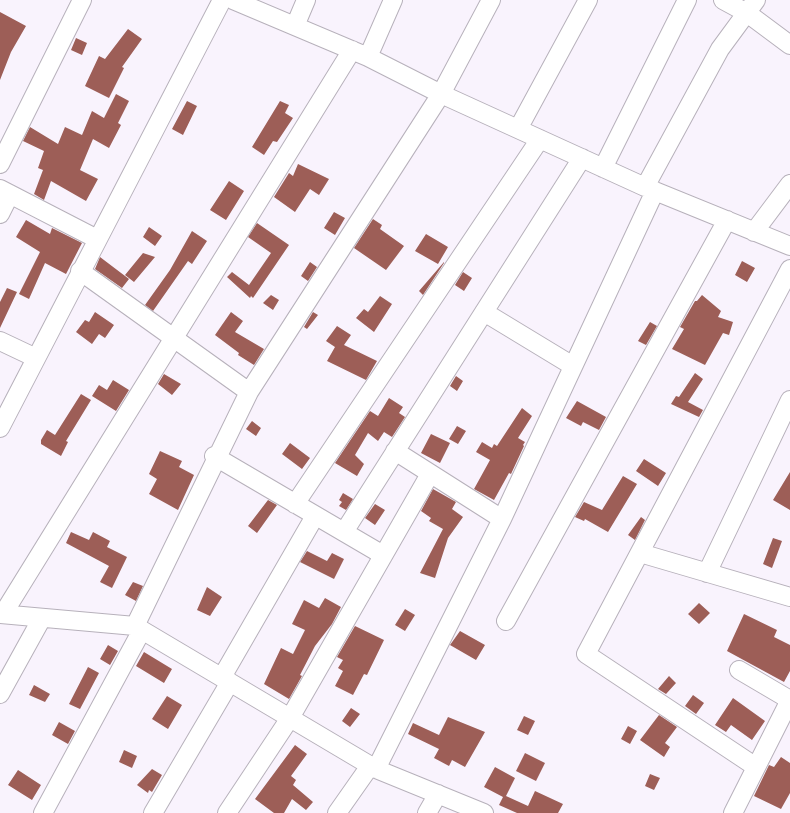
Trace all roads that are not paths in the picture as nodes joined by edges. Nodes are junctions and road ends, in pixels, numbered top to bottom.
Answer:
1 (82, 0) edge
2 (222, 0) edge
3 (233, 0) edge
4 (306, 0) edge
5 (392, 0) edge
6 (491, 0) edge
7 (588, 0) edge
8 (687, 0) edge
9 (723, 0) edge
10 (251, 3) edge
11 (751, 6) edge
12 (295, 26) junction
13 (790, 45) edge
14 (352, 50) junction
15 (368, 57) junction
16 (441, 94) junction
17 (518, 129) junction
18 (540, 139) junction
19 (582, 158) junction
20 (0, 164) edge
21 (603, 168) junction
22 (790, 184) edge
23 (650, 189) junction
24 (5, 192) edge
25 (0, 214) edge
26 (727, 220) junction
27 (754, 232) junction
28 (97, 238) junction
29 (790, 246) edge
30 (790, 269) edge
31 (80, 271) junction
32 (484, 312) junction
33 (173, 337) junction
34 (0, 341) edge
35 (36, 358) junction
36 (573, 366) junction
37 (249, 392) junction
38 (790, 400) edge
39 (0, 428) edge
40 (395, 451) junction
41 (215, 457) junction
42 (430, 474) junction
43 (295, 504) junction
44 (315, 516) junction
45 (502, 519) junction
46 (344, 532) junction
47 (640, 553) junction
48 (383, 555) junction
49 (707, 572) junction
50 (790, 597) edge
51 (1, 614) edge
52 (42, 618) junction
53 (506, 621) dead end
54 (139, 628) junction
55 (739, 670) dead end
56 (226, 679) junction
57 (0, 694) edge
58 (790, 700) edge
59 (290, 718) junction
60 (373, 767) junction
61 (756, 767) junction
62 (438, 794) junction
63 (43, 813) edge
64 (153, 813) edge
65 (227, 813) edge
66 (337, 813) edge
67 (428, 813) edge
68 (484, 813) edge
69 (734, 813) edge

1 - 20 street
2 - 28 street
3 - 10 street
4 - 12 street
5 - 15 street
6 - 16 street
7 - 17 street
8 - 21 street
9 - 11 street
10 - 12 street
11 - 13 street
11 - 23 street
12 - 14 street
14 - 15 street
14 - 33 street
15 - 16 street
16 - 17 street
16 - 37 street
17 - 18 street
18 - 19 street
18 - 43 street
19 - 21 street
19 - 32 street
21 - 23 street
22 - 27 street
23 - 26 street
23 - 36 street
24 - 25 street
24 - 28 street
26 - 27 street
26 - 53 street
27 - 29 street
28 - 31 street
30 - 47 street
31 - 33 street
31 - 35 street
32 - 36 street
32 - 40 street
33 - 37 street
33 - 51 street
34 - 35 street
35 - 39 street
36 - 45 street
37 - 41 street
38 - 49 street
40 - 42 street
40 - 46 street
41 - 43 street
41 - 54 street
42 - 45 street
42 - 48 street
43 - 44 street
44 - 46 street
44 - 56 street
45 - 60 street
46 - 48 street
47 - 49 street
47 - 61 street
48 - 59 street
49 - 50 street
51 - 52 street
52 - 54 street
52 - 57 street
54 - 56 street
54 - 63 street
55 - 58 street
56 - 59 street
56 - 64 street
58 - 61 street
59 - 60 street
59 - 65 street
60 - 62 street
60 - 66 street
61 - 69 street
62 - 67 street
62 - 68 street

